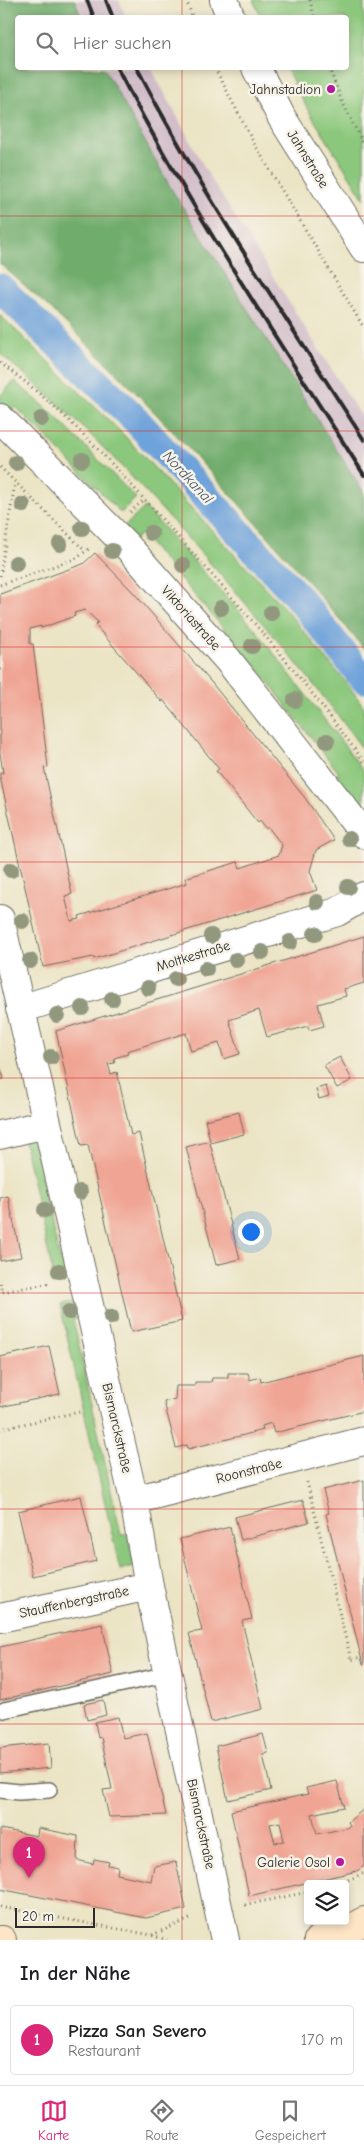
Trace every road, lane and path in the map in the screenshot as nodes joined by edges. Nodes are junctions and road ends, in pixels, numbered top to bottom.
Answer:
1 (186, 0) edge
2 (224, 0) edge
3 (310, 0) edge
4 (192, 15) edge
5 (230, 15) edge
6 (313, 15) edge
7 (216, 70) edge
8 (257, 70) edge
9 (330, 70) edge
10 (364, 146) edge
11 (364, 248) edge
12 (364, 328) edge
13 (0, 362) edge
14 (3, 428) edge
15 (0, 467) edge
16 (15, 483) junction
17 (110, 530) junction
18 (85, 551) junction
19 (0, 576) edge
20 (0, 585) edge
21 (364, 762) edge
22 (364, 834) edge
23 (364, 896) edge
24 (0, 918) edge
25 (20, 1009) junction
26 (46, 1124) junction
27 (0, 1135) edge
28 (0, 1282) edge
29 (52, 1283) dead end
30 (79, 1412) dead end
31 (0, 1429) edge
32 (364, 1441) edge
33 (301, 1458) junction
34 (134, 1500) junction
35 (149, 1586) junction
36 (0, 1618) edge
37 (361, 1657) dead end
38 (168, 1674) junction
39 (4, 1710) dead end
40 (0, 1790) edge
41 (49, 1790) dead end
42 (364, 1873) edge
43 (348, 1880) edge
44 (304, 1893) edge
45 (0, 1907) edge
46 (207, 1913) junction
47 (355, 1930) edge
48 (151, 1935) junction
49 (166, 1940) edge
50 (225, 1940) edge
51 (318, 1940) edge

1 - 4 path
2 - 5 street
3 - 6 path
7 - 12 path
8 - 11 street, Jahnstraße
9 - 10 path
13 - 21 path
14 - 17 street, Viktoriastraße
15 - 16 path
16 - 18 path
16 - 19 path
17 - 18 path
17 - 22 street, Viktoriastraße
18 - 20 path
23 - 25 street, Moltkestraße
24 - 25 street, Bismarckstraße
25 - 26 street, Bismarckstraße
26 - 27 street
26 - 34 street, Bismarckstraße
28 - 29 path
30 - 31 path
32 - 33 street, Roonstraße
33 - 34 street, Roonstraße
33 - 37 path
34 - 35 street, Bismarckstraße
35 - 36 street, Stauffenbergstraße
35 - 38 street, Bismarckstraße
38 - 39 lane
38 - 46 street, Bismarckstraße
40 - 41 lane
42 - 43 path
44 - 46 path
45 - 48 path
46 - 48 path
46 - 50 street, Bismarckstraße
47 - 51 main road
48 - 49 path

